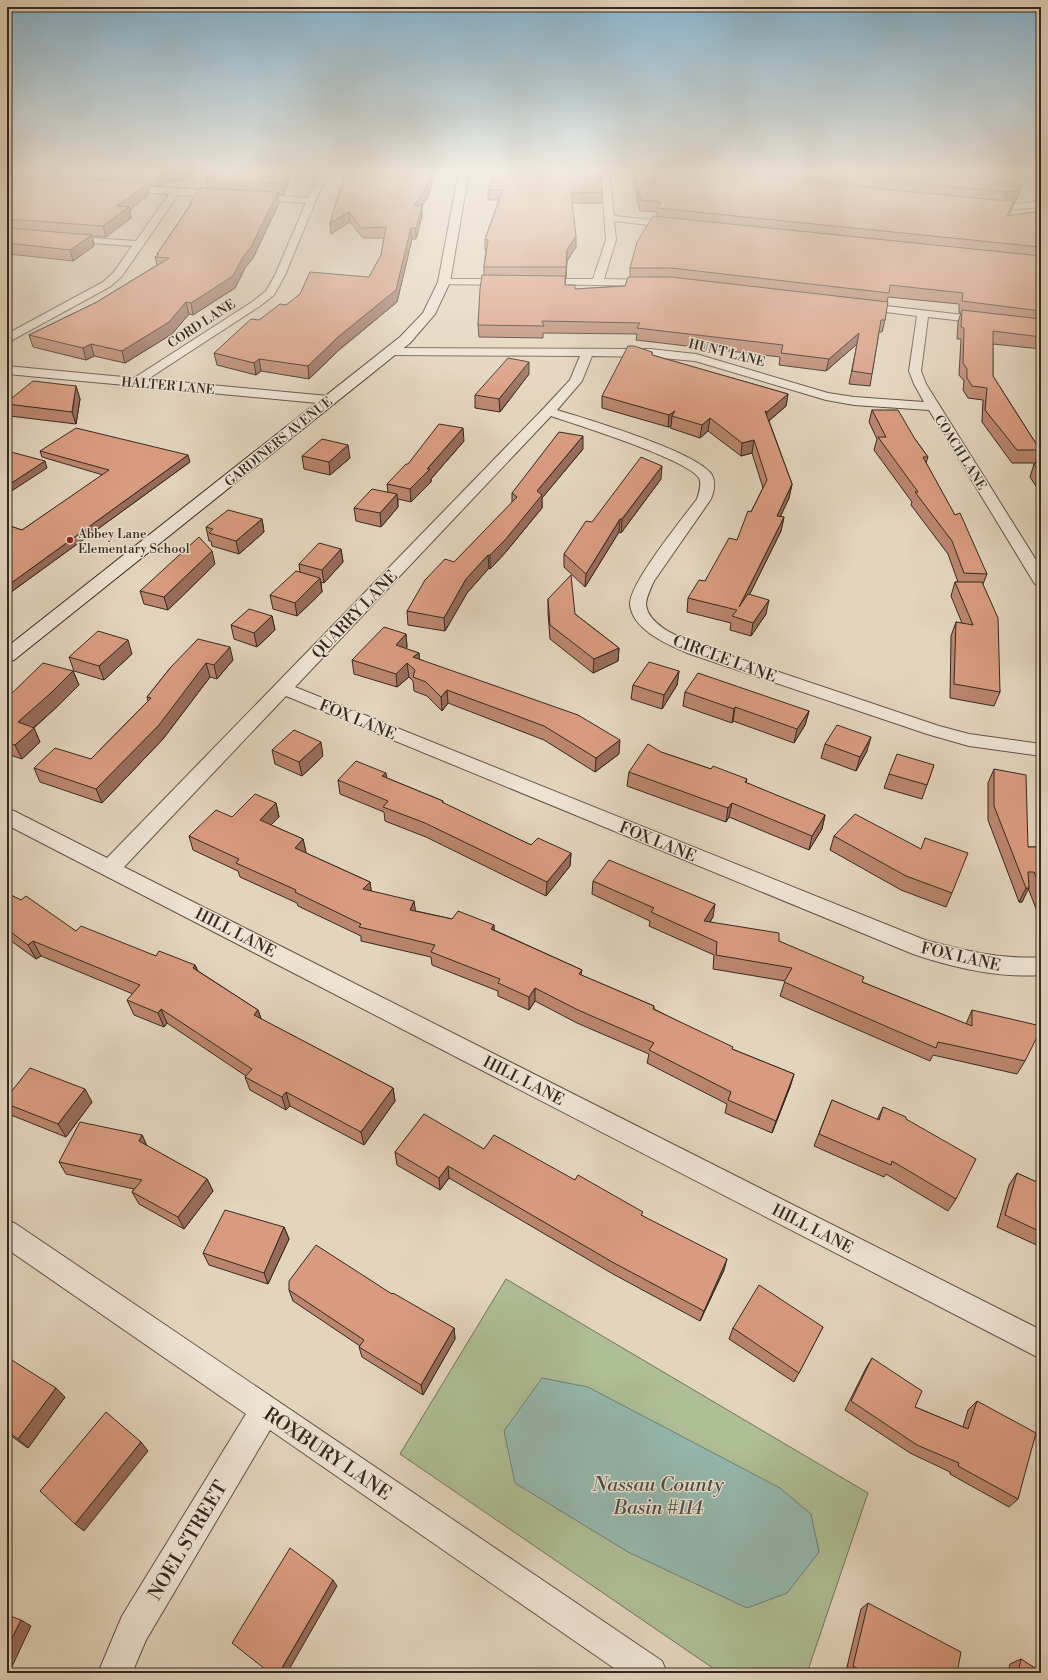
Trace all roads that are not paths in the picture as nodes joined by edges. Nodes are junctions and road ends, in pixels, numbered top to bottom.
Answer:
1 (135, 249) edge
2 (291, 249) edge
3 (450, 249) edge
4 (608, 249) edge
5 (444, 282) junction
6 (598, 282) junction
7 (664, 284) edge
8 (852, 305) edge
9 (923, 313) junction
10 (1041, 327) edge
11 (7, 339) edge
12 (390, 351) junction
13 (587, 353) junction
14 (7, 370) edge
15 (136, 382) junction
16 (328, 400) junction
17 (933, 406) junction
18 (549, 411) junction
19 (1041, 581) edge
20 (7, 656) edge
21 (282, 688) junction
22 (1041, 750) edge
23 (7, 816) edge
24 (110, 868) junction
25 (1041, 966) edge
26 (7, 1233) edge
27 (1041, 1345) edge
28 (265, 1410) junction
29 (115, 1673) edge
30 (650, 1673) edge

1 - 11 street
2 - 15 street, CORD LANE
3 - 5 main road, GARDINERS AVENUE
4 - 6 street
5 - 6 street
5 - 12 main road, GARDINERS AVENUE
6 - 7 street
8 - 9 street
9 - 10 street
9 - 17 street, COACH LANE
12 - 13 street, HUNT LANE
12 - 16 main road, GARDINERS AVENUE
13 - 17 street, HUNT LANE
13 - 18 street, QUARRY LANE
14 - 15 street, HALTER LANE
15 - 16 street, HALTER LANE
16 - 20 main road, GARDINERS AVENUE
17 - 19 street, COACH LANE
18 - 21 street, QUARRY LANE
18 - 22 street, CIRCLE LANE
21 - 24 street, QUARRY LANE
21 - 25 street, FOX LANE
23 - 24 street, HILL LANE
24 - 27 street, HILL LANE
26 - 28 street, ROXBURY LANE
28 - 29 street, NOEL STREET
28 - 30 street, ROXBURY LANE

